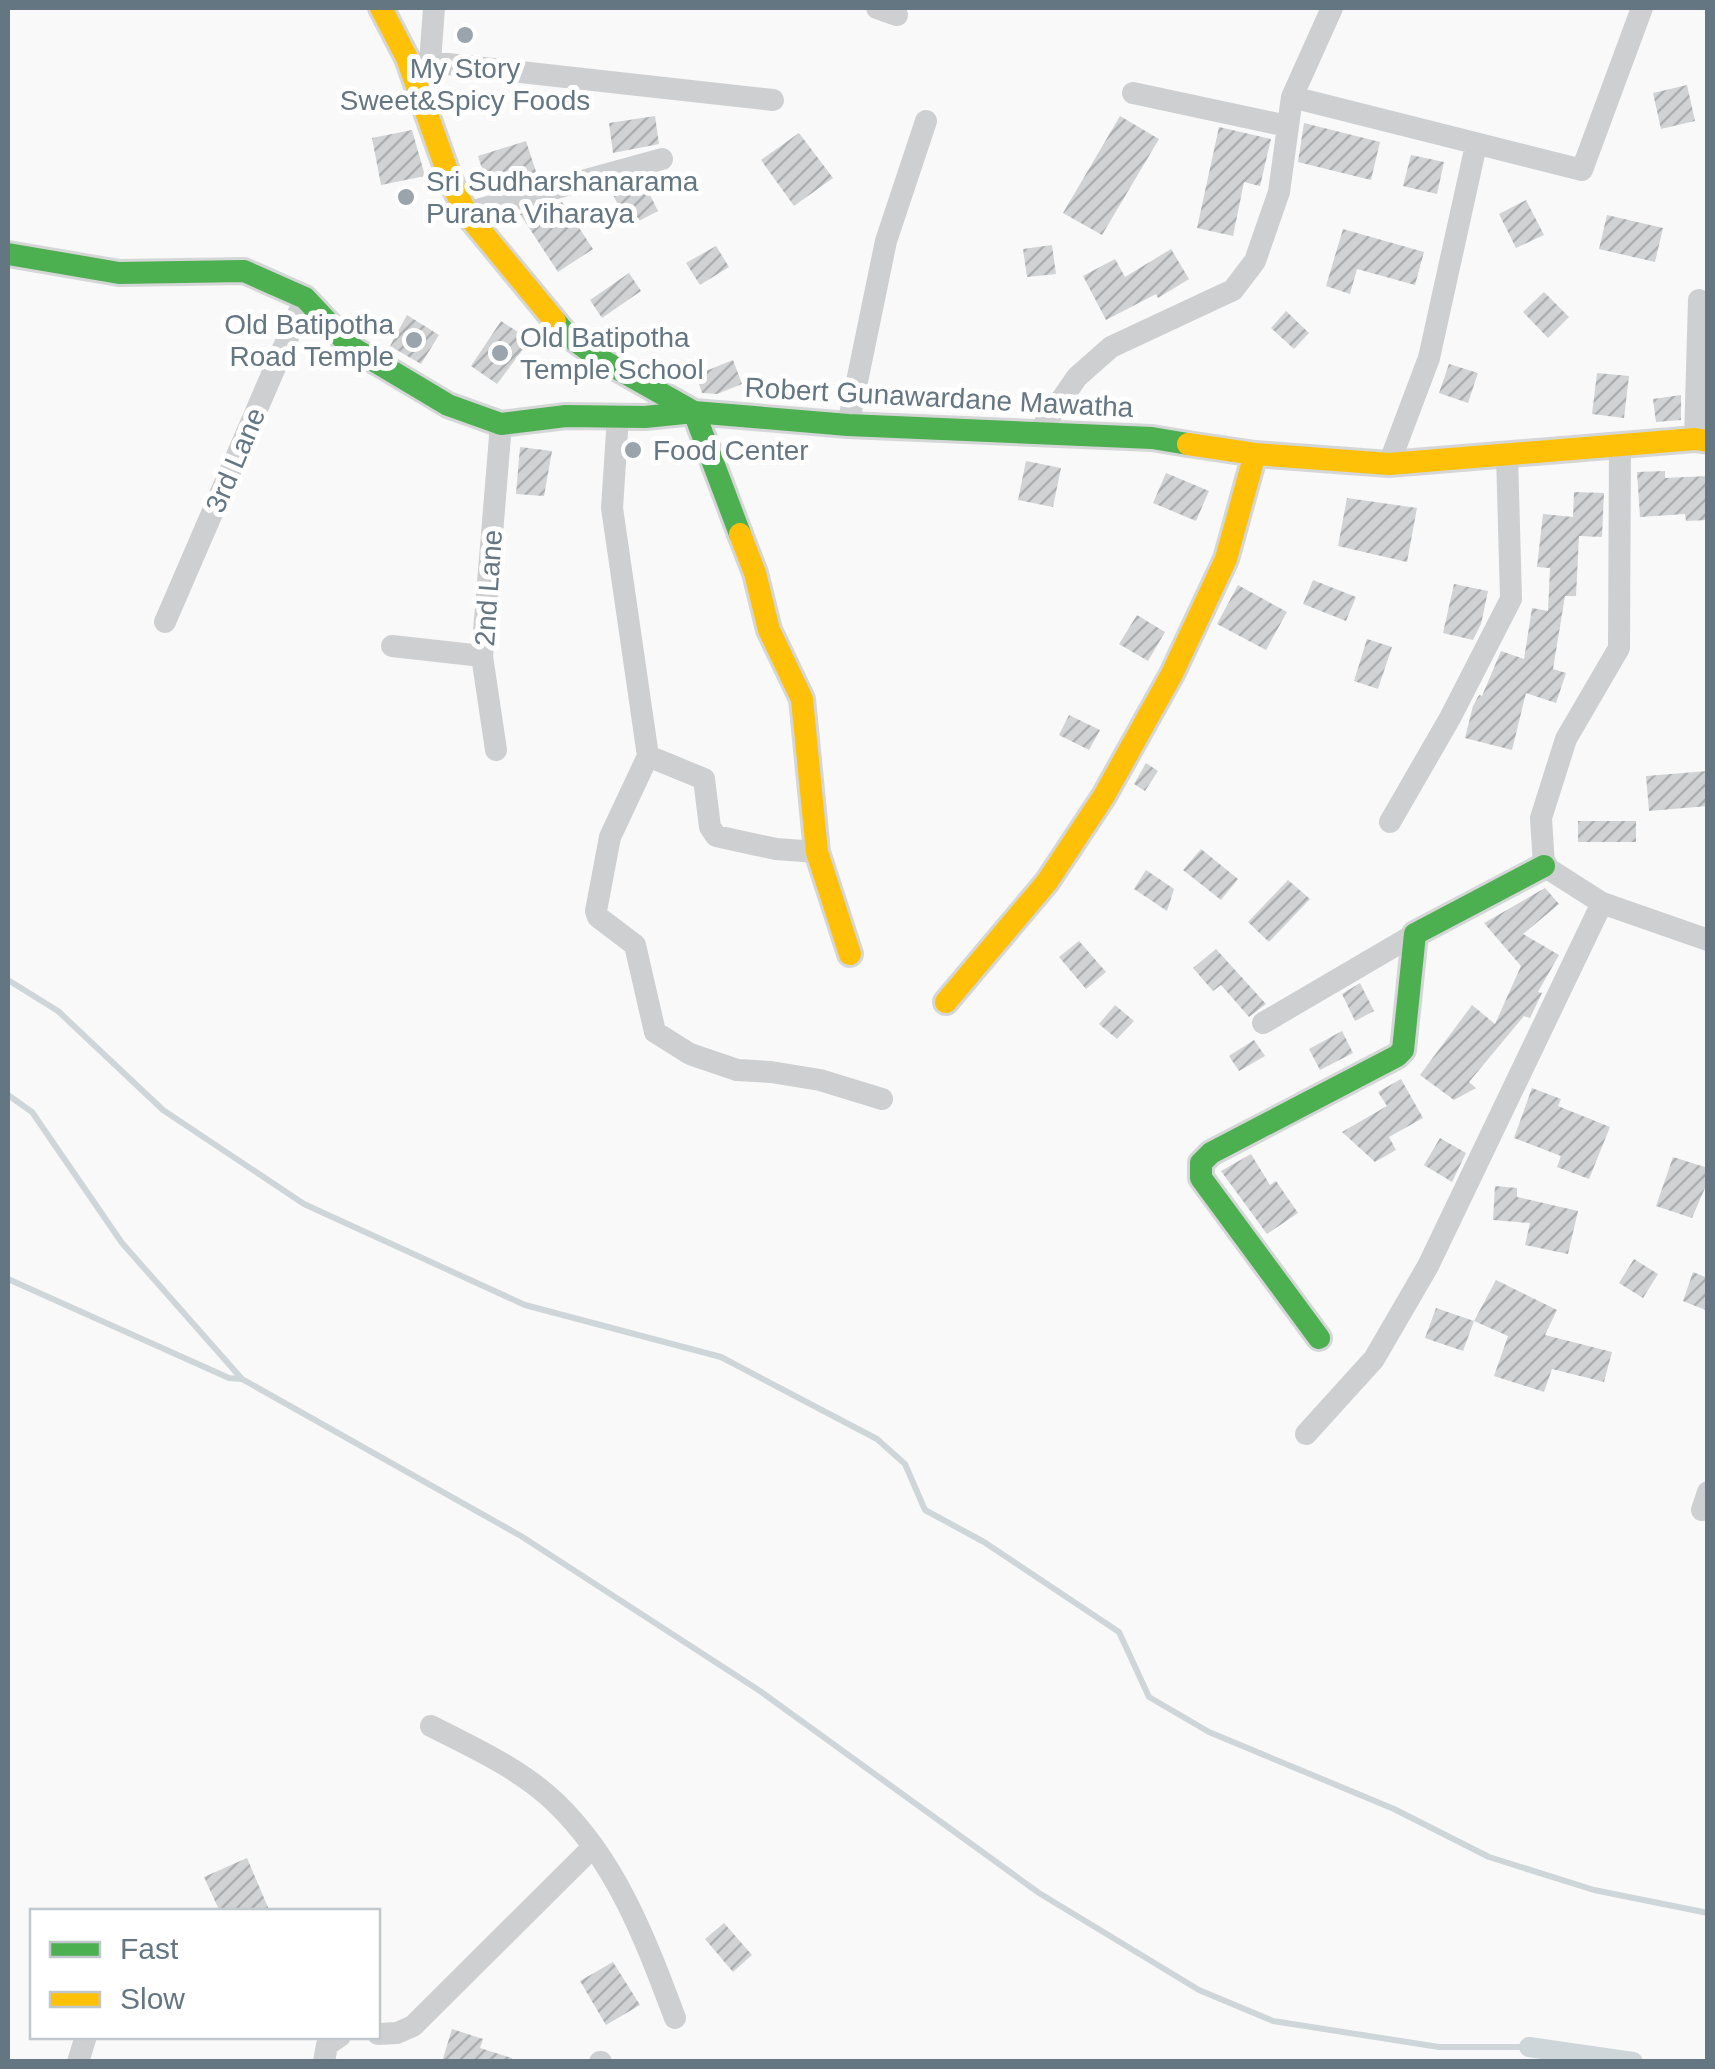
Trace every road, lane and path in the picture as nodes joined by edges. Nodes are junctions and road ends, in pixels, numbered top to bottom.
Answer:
1 (381, 8) edge
2 (434, 8) edge
3 (1332, 8) edge
4 (1642, 8) edge
5 (430, 62) junction
6 (418, 85) junction
7 (1134, 94) dead end
8 (1292, 98) junction
9 (774, 100) dead end
10 (926, 121) dead end
11 (1287, 126) junction
12 (1476, 144) junction
13 (662, 158) dead end
14 (466, 214) junction
15 (8, 254) edge
16 (305, 298) junction
17 (1699, 300) dead end
18 (694, 412) junction
19 (618, 416) junction
20 (501, 424) junction
21 (848, 425) junction
22 (1039, 432) junction
23 (1701, 440) edge
24 (1620, 446) junction
25 (1255, 454) junction
26 (1507, 454) junction
27 (1389, 464) junction
28 (165, 622) dead end
29 (392, 646) dead end
30 (482, 656) junction
31 (496, 750) dead end
32 (648, 756) junction
33 (1390, 822) dead end
34 (817, 852) junction
35 (1544, 866) junction
36 (1602, 903) junction
37 (1415, 934) junction
38 (1708, 940) edge
39 (850, 954) dead end
40 (946, 1002) dead end
41 (1263, 1024) dead end
42 (882, 1099) dead end
43 (1319, 1338) dead end
44 (1306, 1434) dead end
45 (430, 1726) dead end
46 (594, 1847) junction
47 (676, 2018) dead end
48 (380, 2034) edge
49 (336, 2039) edge
50 (324, 2062) edge

1 - 6 street, Robert Gunawardane Mawatha
2 - 5 street
3 - 8 street
4 - 12 street
5 - 6 street
5 - 9 street
6 - 14 street, Robert Gunawardane Mawatha
7 - 11 street
8 - 11 street
8 - 12 street
10 - 21 street
11 - 22 street
12 - 27 street
13 - 14 street
14 - 18 street, Robert Gunawardane Mawatha
15 - 16 street
16 - 20 street
16 - 28 street, 3rd Lane
17 - 23 street
18 - 19 street
18 - 21 street, Robert Gunawardane Mawatha
18 - 34 street
19 - 20 street
19 - 32 street
20 - 30 street, 2nd Lane
21 - 22 street, Robert Gunawardane Mawatha
22 - 25 street, Robert Gunawardane Mawatha
23 - 24 street, Robert Gunawardane Mawatha
24 - 26 street, Robert Gunawardane Mawatha
24 - 35 street
25 - 27 street, Robert Gunawardane Mawatha
25 - 40 street
26 - 27 street, Robert Gunawardane Mawatha
26 - 33 street
29 - 30 street
30 - 31 street, 2nd Lane
32 - 34 street
32 - 42 street
34 - 39 street
35 - 36 street
35 - 37 street
36 - 38 street
36 - 44 street
37 - 41 street
37 - 43 street
45 - 46 street
46 - 47 street
46 - 48 street
49 - 50 street

